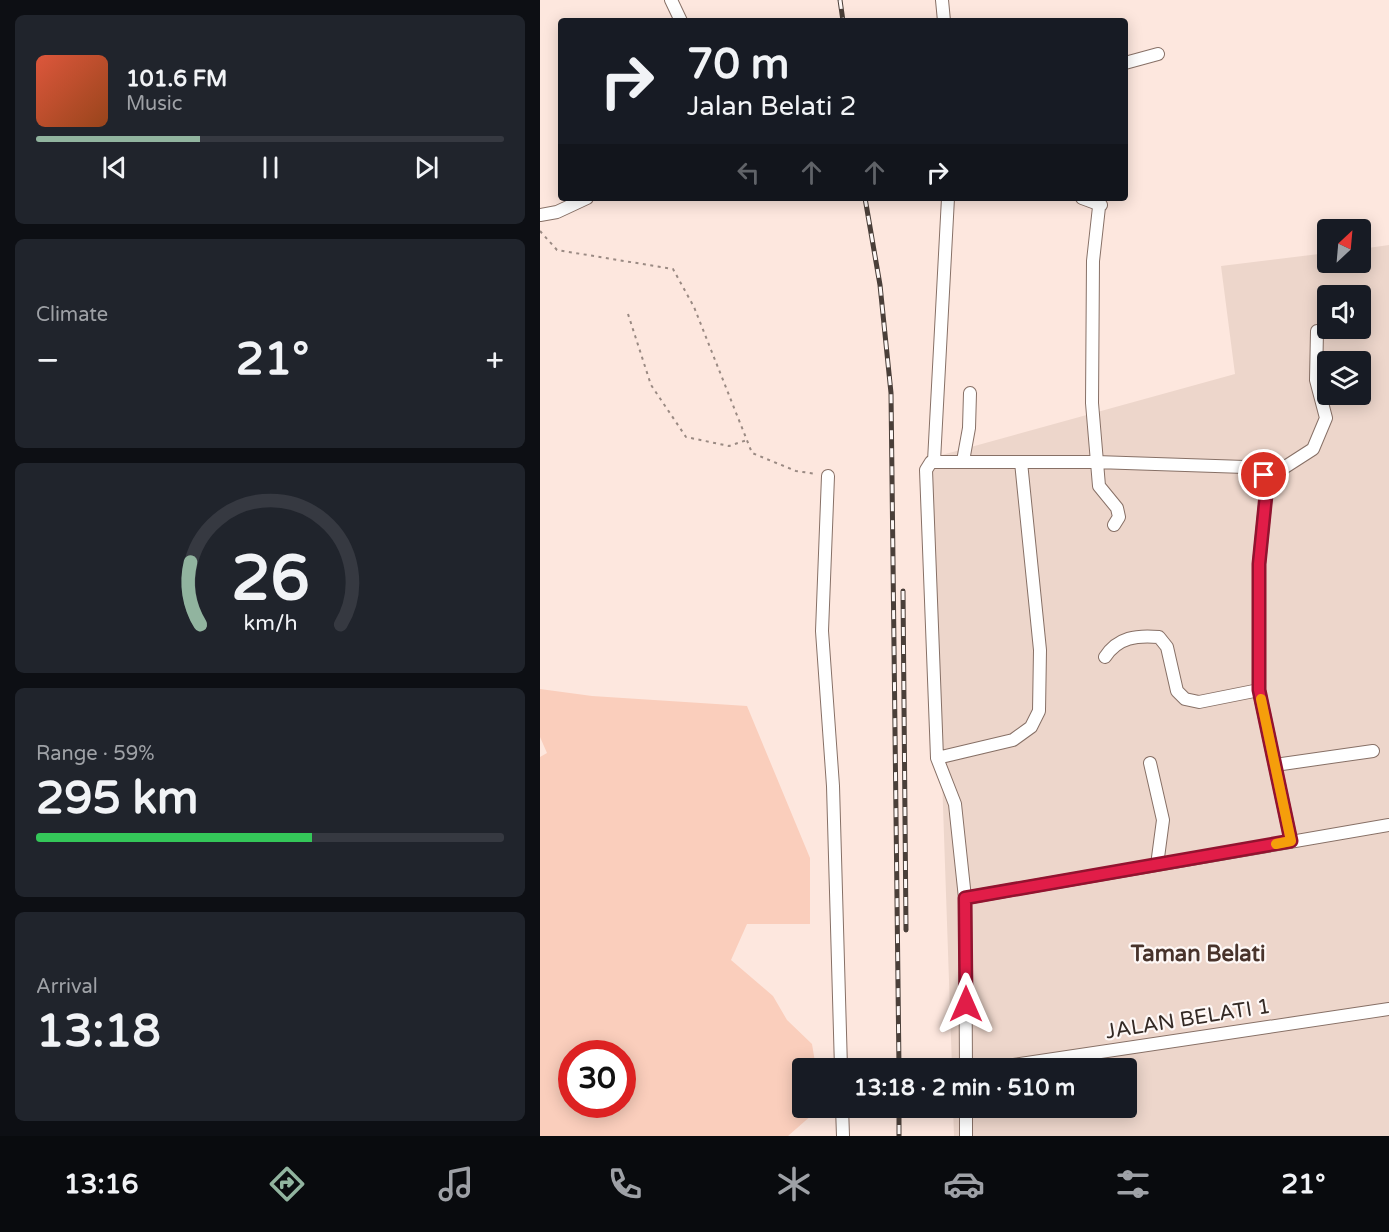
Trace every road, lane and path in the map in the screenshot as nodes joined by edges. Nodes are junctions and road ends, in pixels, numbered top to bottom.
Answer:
1 (671, 0) edge
2 (942, 0) edge
3 (680, 18) edge
4 (944, 18) edge
5 (1158, 54) dead end
6 (1128, 62) edge
7 (581, 201) edge
8 (948, 201) edge
9 (1101, 202) edge
10 (540, 215) edge
11 (540, 231) edge
12 (628, 314) dead end
13 (1317, 331) dead end
14 (969, 393) dead end
15 (747, 440) junction
16 (934, 461) junction
17 (963, 462) junction
18 (1021, 462) junction
19 (1096, 462) junction
20 (1264, 475) junction
21 (828, 476) joint
22 (1114, 525) dead end
23 (1105, 657) dead end
24 (1259, 690) junction
25 (1373, 751) dead end
26 (937, 758) junction
27 (1150, 763) dead end
28 (1275, 765) junction
29 (1389, 825) edge
30 (1291, 841) junction
31 (1157, 865) junction
32 (965, 898) junction
33 (1389, 1008) edge
34 (841, 1058) edge
35 (966, 1058) edge
36 (1059, 1058) edge
37 (842, 1118) edge
38 (966, 1118) edge
39 (843, 1136) edge
40 (966, 1136) edge

1 - 3 street
2 - 4 street
5 - 6 street
7 - 10 street
8 - 16 street
9 - 19 street
11 - 15 path
12 - 15 path
13 - 20 street
14 - 17 street
15 - 21 path
16 - 17 street
16 - 26 street
17 - 18 street
18 - 19 street
18 - 26 street
19 - 20 street
19 - 22 street
20 - 24 street
21 - 34 street
23 - 24 street
24 - 28 street
25 - 28 street
26 - 32 street
27 - 31 street
28 - 30 street
29 - 30 street
30 - 31 street
31 - 32 street
32 - 35 street
33 - 36 street, JALAN BELATI 1
37 - 39 street
38 - 40 street

